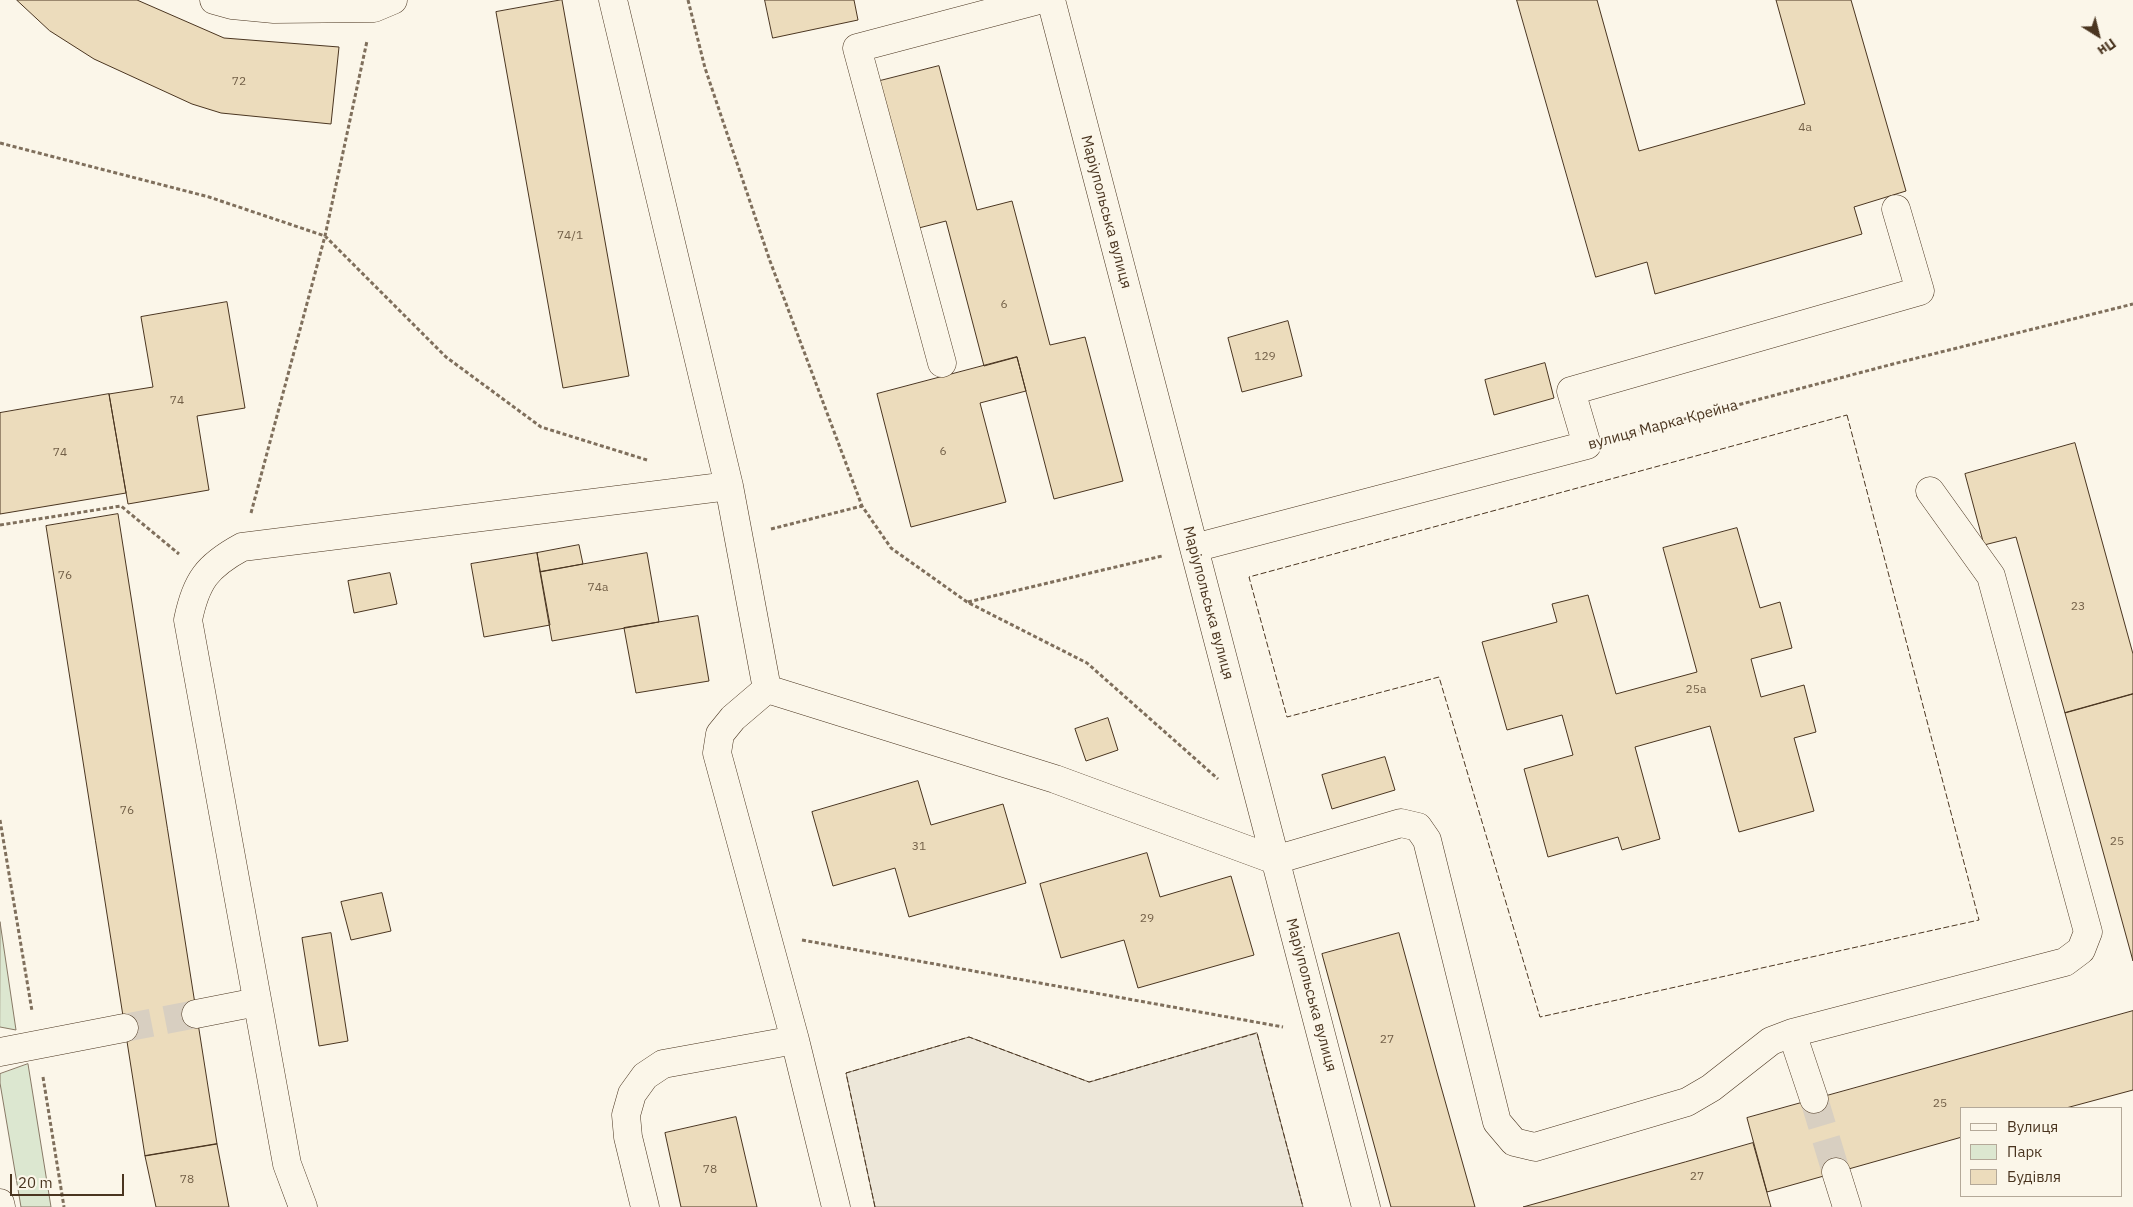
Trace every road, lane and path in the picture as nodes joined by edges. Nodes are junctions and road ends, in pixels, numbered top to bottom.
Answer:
1 (214, 0) edge
2 (613, 0) edge
3 (688, 0) edge
4 (1039, 0) edge
5 (1050, 0) edge
6 (383, 4) edge
7 (0, 143) edge
8 (1896, 209) dead end
9 (325, 236) junction
10 (2133, 304) edge
11 (942, 363) dead end
12 (1587, 445) junction
13 (654, 462) dead end
14 (729, 486) junction
15 (1930, 491) dead end
16 (862, 506) junction
17 (0, 525) edge
18 (738, 537) junction
19 (242, 546) junction
20 (1194, 548) junction
21 (205, 575) junction
22 (967, 602) junction
23 (767, 689) junction
24 (1221, 782) dead end
25 (1275, 860) junction
26 (766, 934) junction
27 (257, 1002) junction
28 (196, 1014) tunnel mouth
29 (124, 1028) tunnel mouth
30 (1792, 1032) junction
31 (1320, 1033) junction
32 (795, 1040) junction
33 (0, 1052) edge
34 (1814, 1099) tunnel mouth
35 (1836, 1172) tunnel mouth
36 (303, 1207) edge
37 (645, 1207) edge
38 (836, 1207) edge
39 (1366, 1207) edge
40 (1847, 1207) edge

1 - 6 street
2 - 14 street
3 - 16 path
4 - 11 street
5 - 20 street, Маріупольська вулиця
6 - 9 path
7 - 9 path
8 - 12 street
9 - 13 path
9 - 19 path
10 - 12 path, вулиця Марка Крейна
12 - 20 street, вулиця Марка Крейна
14 - 18 street
14 - 19 street
15 - 30 street
16 - 18 path
16 - 22 path
17 - 21 path
18 - 23 street
19 - 21 street
20 - 22 path
20 - 25 street, Маріупольська вулиця
21 - 27 street
22 - 24 path
23 - 25 street
23 - 26 street
25 - 30 street
25 - 31 street, Маріупольська вулиця
26 - 31 path
26 - 32 street
27 - 28 street
27 - 36 street
29 - 33 street
30 - 34 street
31 - 39 street, Маріупольська вулиця
32 - 37 street
32 - 38 street
35 - 40 street

